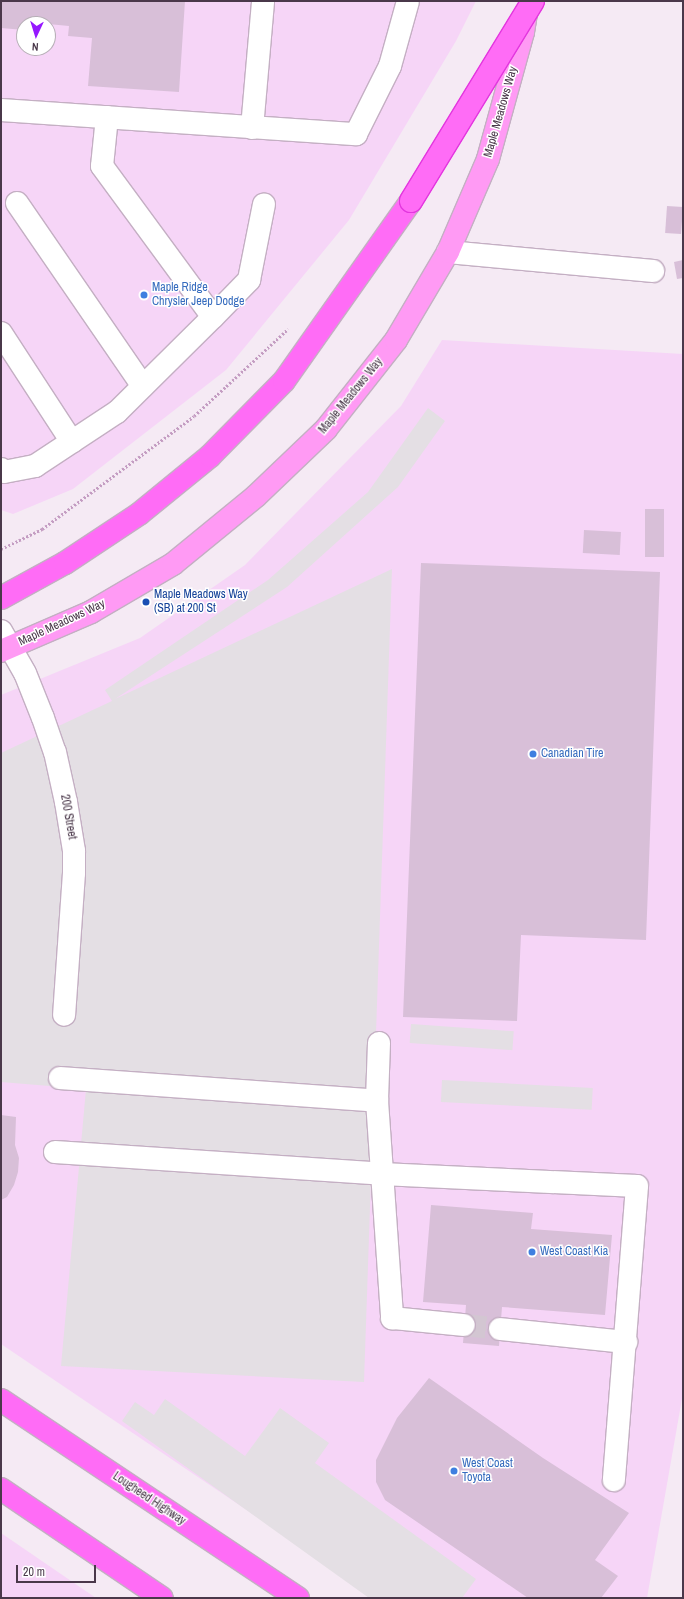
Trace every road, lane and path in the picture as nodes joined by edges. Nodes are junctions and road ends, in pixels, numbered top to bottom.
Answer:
1 (263, 1) edge
2 (408, 1) edge
3 (528, 1) edge
4 (533, 1) edge
5 (1, 110) edge
6 (107, 117) junction
7 (252, 128) junction
8 (17, 203) dead end
9 (264, 204) dead end
10 (448, 252) junction
11 (653, 271) dead end
12 (213, 317) junction
13 (292, 326) dead end
14 (1, 333) edge
15 (143, 386) junction
16 (72, 442) junction
17 (1, 469) edge
18 (1, 549) edge
19 (1, 598) edge
20 (4, 643) edge
21 (64, 1014) dead end
22 (379, 1043) dead end
23 (60, 1078) dead end
24 (377, 1101) junction
25 (55, 1152) dead end
26 (382, 1174) junction
27 (464, 1325) tunnel mouth
28 (500, 1329) tunnel mouth
29 (626, 1342) junction
30 (1, 1400) edge
31 (614, 1480) dead end
32 (1, 1489) edge
33 (162, 1598) edge
34 (298, 1598) edge

1 - 7 street
2 - 7 street
3 - 10 main road, Maple Meadows Way
4 - 19 highway, bridge
5 - 6 street
6 - 7 street
6 - 12 street
8 - 15 street
9 - 12 street
10 - 11 street
10 - 20 main road, Maple Meadows Way
12 - 15 street
13 - 18 path
14 - 16 street
15 - 16 street
16 - 17 street
20 - 21 street, 200 Street
22 - 24 street
23 - 24 street
24 - 26 street
25 - 26 street
26 - 27 street
26 - 29 street
28 - 29 street
29 - 31 street
30 - 34 highway, Lougheed Highway
32 - 33 highway

